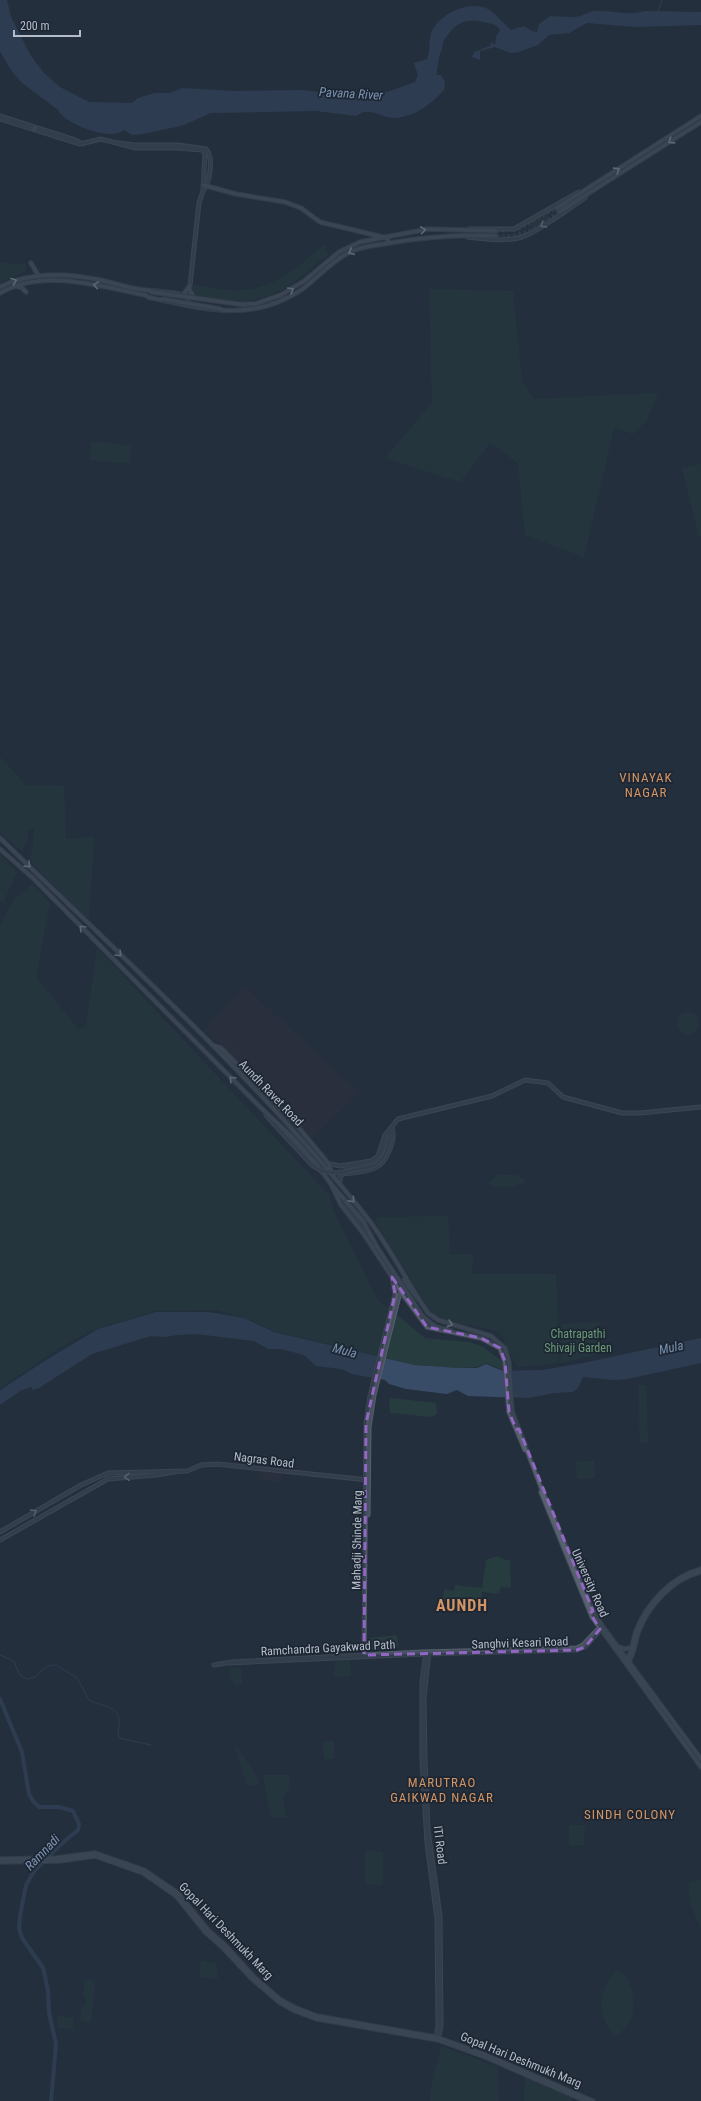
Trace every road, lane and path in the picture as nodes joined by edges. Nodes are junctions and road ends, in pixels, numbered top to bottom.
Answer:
1 (701, 116) edge
2 (0, 118) edge
3 (701, 122) edge
4 (118, 142) junction
5 (205, 186) junction
6 (585, 193) junction
7 (556, 208) tunnel mouth
8 (559, 212) tunnel mouth
9 (468, 230) junction
10 (496, 231) tunnel mouth
11 (462, 235) junction
12 (496, 236) tunnel mouth
13 (385, 237) junction
14 (389, 243) junction
15 (31, 263) dead end
16 (38, 275) junction
17 (15, 286) junction
18 (0, 287) edge
19 (190, 287) junction
20 (148, 291) junction
21 (26, 292) dead end
22 (0, 293) edge
23 (145, 295) junction
24 (183, 295) junction
25 (191, 296) junction
26 (255, 304) junction
27 (188, 306) junction
28 (232, 311) junction
29 (0, 838) edge
30 (0, 848) edge
31 (210, 1044) junction
32 (701, 1106) edge
33 (260, 1107) junction
34 (392, 1128) junction
35 (320, 1162) junction
36 (329, 1164) junction
37 (347, 1168) tunnel mouth
38 (331, 1172) junction
39 (331, 1184) junction
40 (340, 1185) junction
41 (344, 1203) dead end
42 (374, 1245) junction
43 (392, 1255) junction
44 (392, 1277) junction
45 (408, 1286) junction
46 (401, 1292) junction
47 (420, 1301) junction
48 (464, 1334) junction
49 (507, 1362) junction
50 (368, 1425) junction
51 (180, 1471) junction
52 (367, 1481) junction
53 (21, 1520) junction
54 (26, 1525) junction
55 (0, 1532) edge
56 (0, 1540) edge
57 (701, 1570) edge
58 (601, 1627) junction
59 (617, 1646) junction
60 (632, 1647) junction
61 (427, 1653) junction
62 (633, 1654) junction
63 (365, 1656) junction
64 (627, 1662) junction
65 (214, 1665) dead end
66 (634, 1668) junction
67 (701, 1759) edge
68 (701, 1767) edge
69 (0, 1860) edge
70 (437, 2039) junction
71 (586, 2101) edge
72 (593, 2101) edge

6 -> 1 main road
2 - 4 main road
3 -> 6 main road
4 - 5 main road
4 - 5 main road
5 - 13 main road
5 - 19 main road
6 - 7 main road
6 - 8 main road
6 - 9 main road
6 -> 11 main road
9 - 10 main road
13 -> 9 main road
11 - 12 main road
11 - 14 main road
13 - 14 main road
26 -> 13 main road
14 -> 28 main road
15 - 16 main road
18 -> 16 main road
16 - 20 main road
17 - 21 main road
17 - 22 main road
23 -> 17 main road
19 - 24 main road
19 - 25 main road
20 - 24 main road
20 - 26 main road, bridge
23 - 27 main road
23 - 28 main road, bridge
24 - 25 main road
25 - 26 main road
25 - 27 main road
27 - 28 main road
29 -> 31 main road, Aundh Ravet Road
33 -> 30 main road, Aundh Ravet Road
31 - 35 main road, Aundh Ravet Road
31 - 36 main road
32 - 34 main road
33 - 34 main road, bridge
33 - 39 main road, Aundh Ravet Road
34 - 36 main road
34 - 37 main road
34 - 40 main road
35 - 36 main road
35 - 38 main road, Aundh Ravet Road
36 - 38 main road
38 - 40 main road, Aundh Ravet Road
39 - 42 main road
39 - 42 main road, Aundh Ravet Road
40 -> 43 main road, Aundh Ravet Road
41 - 42 main road
42 - 44 main road
42 - 48 main road, bridge
43 - 45 main road
43 - 47 main road, Aundh Ravet Road
44 - 46 main road
44 - 50 main road
45 - 46 main road
45 - 47 main road
46 - 48 main road
46 - 50 main road
47 -> 49 main road, Aundh Ravet Road
48 - 49 main road
49 - 58 main road, University Road
50 - 52 main road, Mahadji Shinde Marg
51 - 52 main road, Nagras Road
53 -> 51 main road
51 -> 54 main road
52 - 63 main road, Mahadji Shinde Marg
53 - 54 main road
53 - 55 main road
54 - 56 main road
57 - 60 main road
57 - 62 main road
58 - 59 main road, University Road
58 - 61 main road, Sanghvi Kesari Road
58 - 64 main road, University Road
59 - 60 main road
59 - 64 main road, University Road
60 - 64 main road
61 - 63 main road, Ramchandra Gayakwad Path
61 - 70 main road, ITI Road
62 - 64 main road
62 - 66 main road
63 - 65 main road, Ramchandra Gayakwad Path
64 - 66 main road, University Road
64 - 68 main road, University Road
66 - 67 main road, University Road
69 - 70 main road, Gopal Hari Deshmukh Marg
70 - 71 main road, Gopal Hari Deshmukh Marg
70 - 72 main road, Gopal Hari Deshmukh Marg

